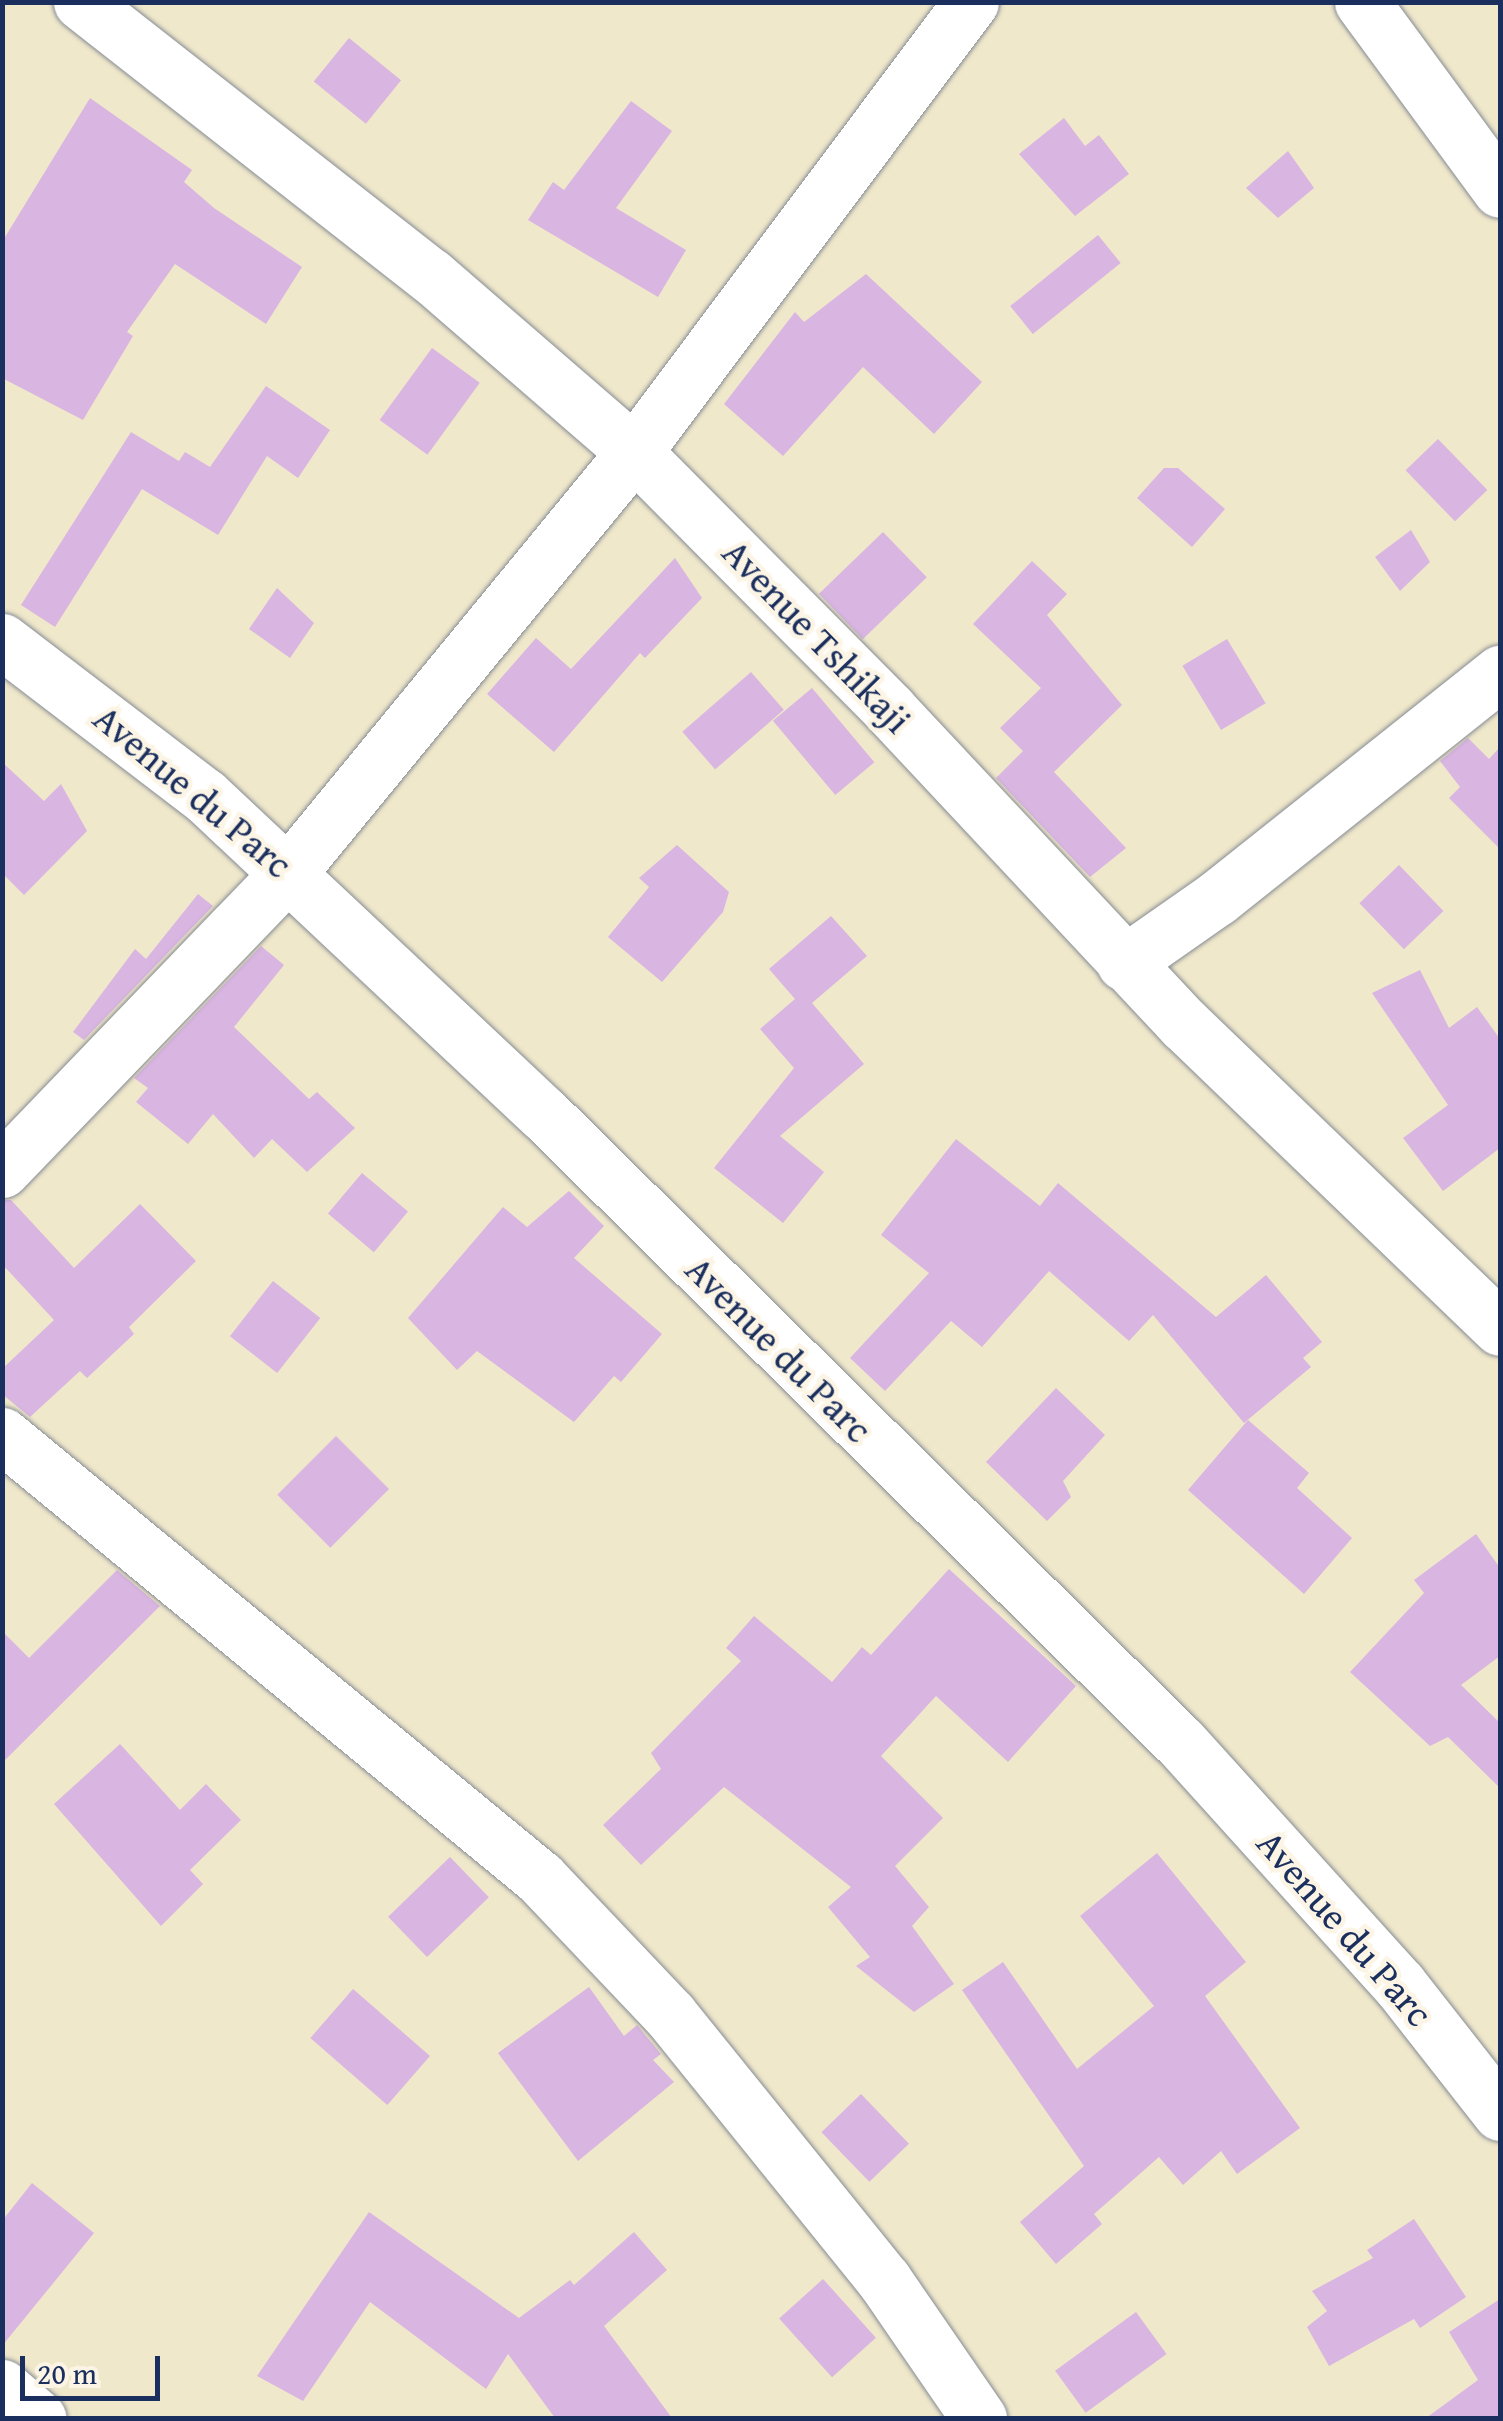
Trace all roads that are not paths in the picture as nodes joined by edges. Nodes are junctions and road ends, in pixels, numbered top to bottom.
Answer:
1 (81, 2) edge
2 (1362, 2) edge
3 (943, 14) edge
4 (1500, 190) edge
5 (634, 452) junction
6 (2, 642) edge
7 (1500, 673) edge
8 (290, 871) junction
9 (1124, 963) junction
10 (2, 1170) edge
11 (1500, 1328) edge
12 (2, 1435) edge
13 (1500, 2113) edge
14 (2, 2387) edge
15 (38, 2418) edge
16 (979, 2418) edge

1 - 5 street, Avenue Tshikaji
2 - 4 street
3 - 5 street
5 - 8 street
5 - 9 street, Avenue Tshikaji
6 - 8 street, Avenue du Parc
7 - 9 street
8 - 10 street
8 - 13 street, Avenue du Parc
9 - 11 street, Avenue Tshikaji
12 - 16 street
14 - 15 street

